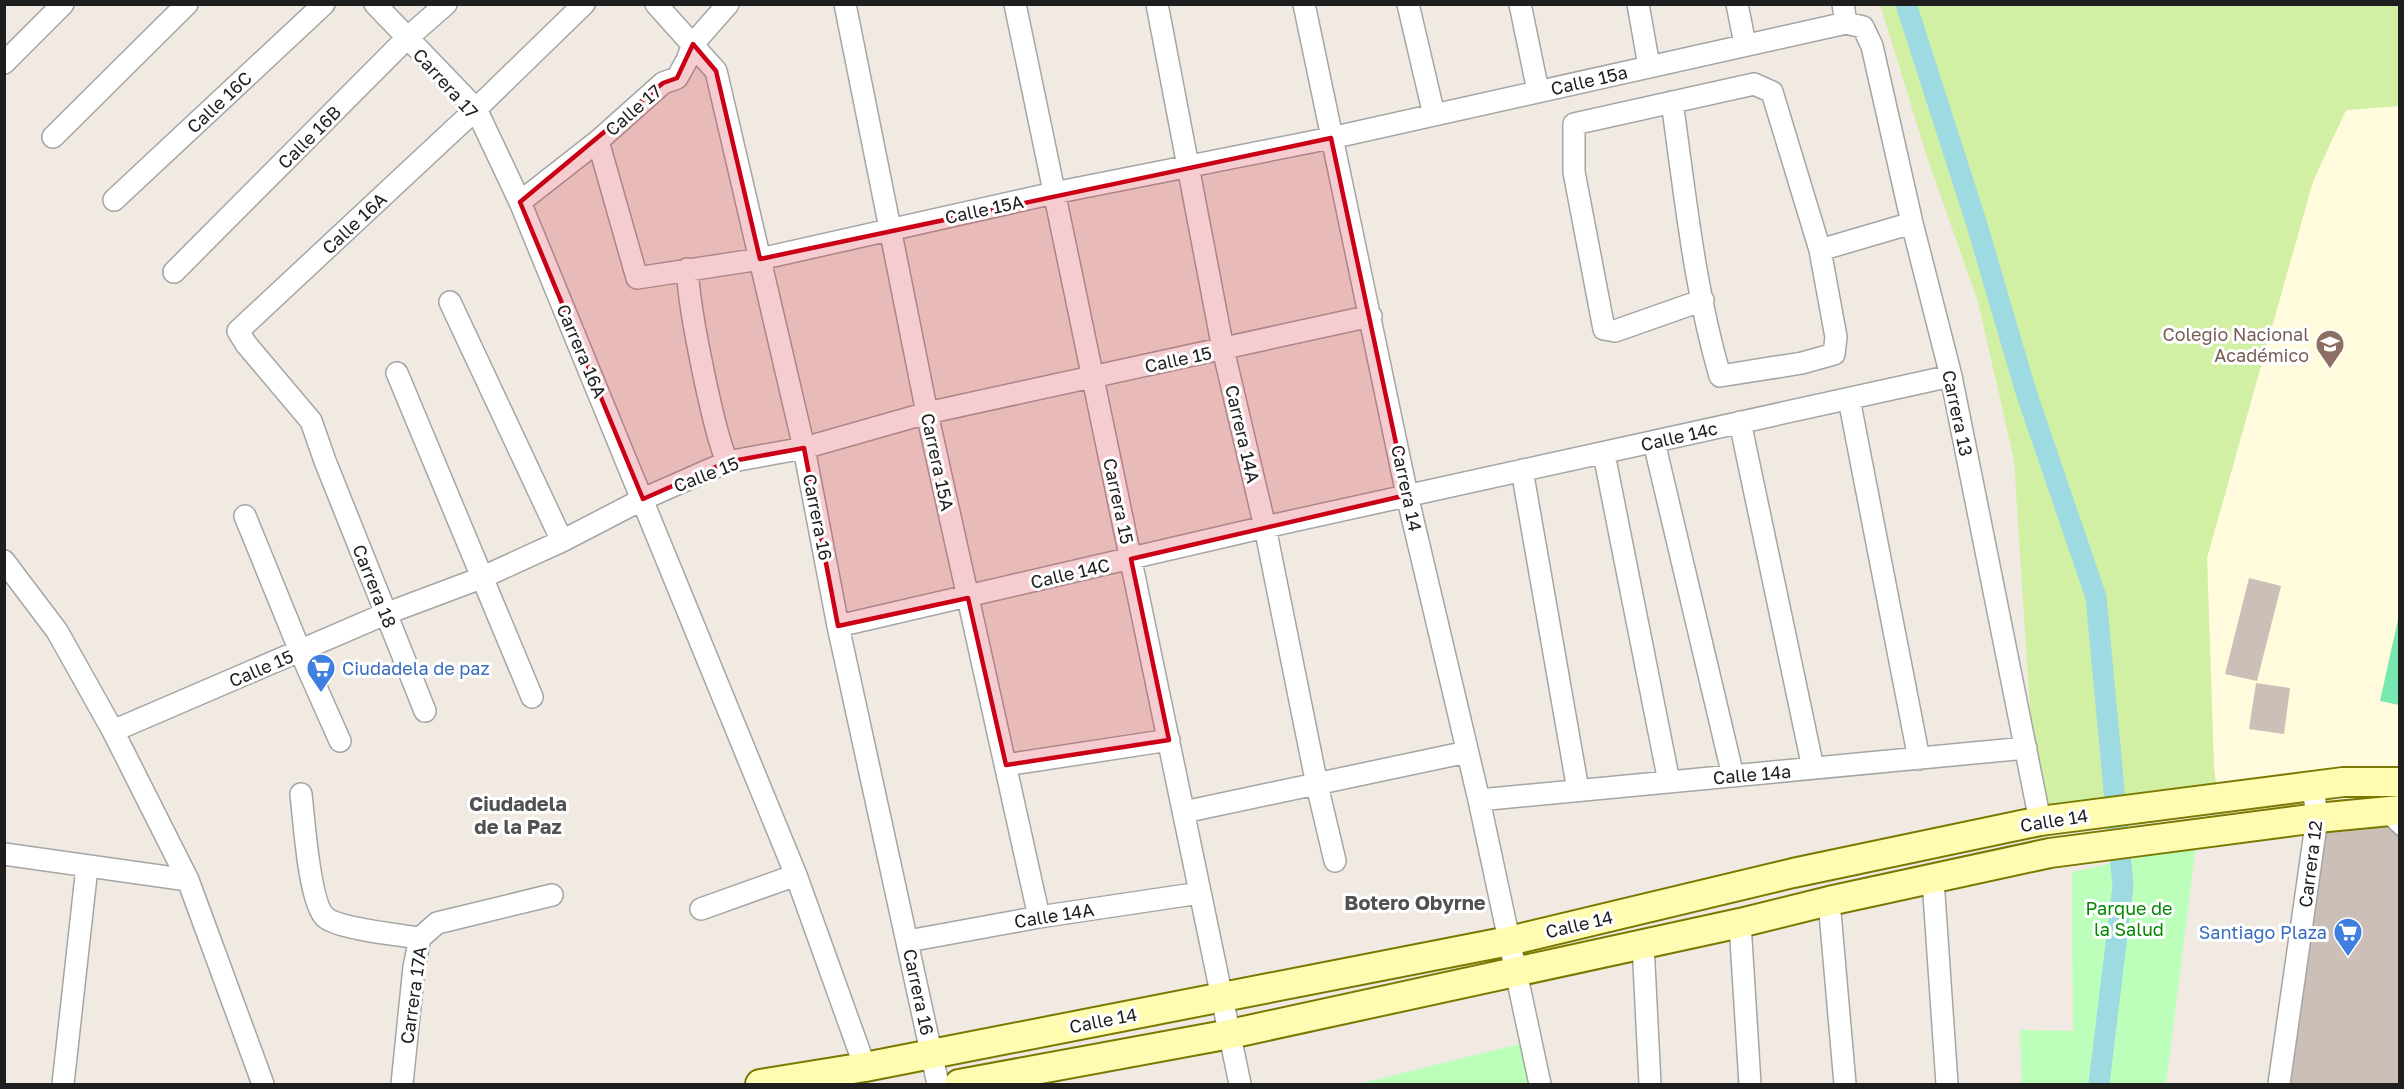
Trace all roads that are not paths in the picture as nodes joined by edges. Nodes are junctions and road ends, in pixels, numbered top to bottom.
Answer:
1 (63, 4) edge
2 (187, 4) edge
3 (324, 4) edge
4 (375, 4) edge
5 (446, 4) edge
6 (584, 4) edge
7 (656, 4) edge
8 (728, 4) edge
9 (845, 4) edge
10 (1015, 4) edge
11 (1157, 4) edge
12 (1304, 4) edge
13 (1408, 4) edge
14 (1520, 4) edge
15 (1638, 4) edge
16 (1737, 4) edge
17 (1845, 14) edge
18 (406, 39) junction
19 (693, 44) junction
20 (1745, 44) junction
21 (4, 63) edge
22 (1648, 66) junction
23 (1538, 91) junction
24 (1672, 102) junction
25 (476, 109) junction
26 (1434, 115) junction
27 (53, 137) dead end
28 (1331, 138) junction
29 (597, 141) junction
30 (1188, 166) junction
31 (1054, 193) junction
32 (114, 200) dead end
33 (520, 202) junction
34 (1912, 223) junction
35 (890, 229) junction
36 (1820, 250) junction
37 (760, 259) junction
38 (687, 269) junction
39 (174, 272) dead end
40 (1703, 300) junction
41 (450, 302) dead end
42 (1371, 316) junction
43 (1223, 349) junction
44 (397, 373) dead end
45 (1951, 376) junction
46 (1093, 378) junction
47 (1849, 399) junction
48 (927, 413) junction
49 (1740, 422) junction
50 (1654, 442) junction
51 (804, 448) junction
52 (1604, 454) junction
53 (325, 461) joint
54 (728, 462) junction
55 (1522, 470) junction
56 (1407, 495) junction
57 (644, 499) junction
58 (245, 516) dead end
59 (1265, 527) junction
60 (562, 541) junction
61 (1131, 559) junction
62 (4, 561) edge
63 (481, 578) junction
64 (968, 598) junction
65 (385, 614) junction
66 (838, 626) junction
67 (300, 651) junction
68 (532, 698) dead end
69 (425, 711) dead end
70 (113, 731) junction
71 (1169, 740) junction
72 (340, 741) dead end
73 (2026, 748) junction
74 (1467, 752) junction
75 (1919, 759) junction
76 (1005, 765) junction
77 (1813, 768) junction
78 (1733, 776) junction
79 (1669, 782) junction
80 (2400, 782) edge
81 (1317, 785) junction
82 (2313, 786) junction
83 (1578, 790) junction
84 (301, 794) dead end
85 (1479, 800) junction
86 (1184, 812) junction
87 (2393, 817) edge
88 (2317, 818) junction
89 (2040, 821) junction
90 (4, 854) edge
91 (1335, 861) dead end
92 (87, 867) junction
93 (796, 875) junction
94 (188, 880) junction
95 (1933, 880) junction
96 (1200, 893) junction
97 (552, 895) dead end
98 (1829, 901) junction
99 (701, 909) dead end
100 (1039, 917) junction
101 (1740, 923) junction
102 (420, 938) junction
103 (908, 941) junction
104 (1509, 941) junction
105 (1642, 944) junction
106 (1514, 970) junction
107 (1222, 996) junction
108 (1230, 1034) junction
109 (932, 1052) junction
110 (865, 1066) junction
111 (63, 1084) edge
112 (263, 1084) edge
113 (402, 1084) edge
114 (760, 1084) edge
115 (938, 1084) edge
116 (959, 1084) edge
117 (1240, 1084) edge
118 (1540, 1084) edge
119 (1650, 1084) edge
120 (1750, 1084) edge
121 (1845, 1084) edge
122 (1947, 1084) edge
123 (2279, 1084) edge

1 - 21 street
2 - 27 street
3 - 32 street, Calle 16C
4 - 18 street, Carrera 17
5 - 18 street, Calle 16B
6 - 25 street, Calle 16A
7 - 19 street, Carrera 16
8 - 19 street, Calle 17
9 - 35 street, Carrera 15A
10 - 31 street, Carrera 15
11 - 30 street, Carrera 14A
12 - 28 street, Carrera 14
13 - 26 street
14 - 23 street
15 - 22 street
16 - 20 street
17 - 20 street, Calle 15a
17 - 34 street, Carrera 13
18 - 25 street, Carrera 17
18 - 39 street, Calle 16B
19 - 29 street, Calle 17
19 - 37 street, Carrera 16
20 - 22 street, Calle 15a
22 - 23 street, Calle 15a
23 - 26 street, Calle 15a
24 - 36 street
24 - 40 street
24 - 40 street
25 - 33 street, Carrera 17
25 - 53 street, Calle 16A
26 - 28 street, Calle 15a
28 - 30 street, Calle 15A
28 - 42 street, Carrera 14
29 - 33 street, Calle 17
29 - 38 street, Calle 15A
30 - 31 street, Calle 15A
30 - 43 street, Carrera 14A
31 - 35 street, Calle 15A
31 - 46 street, Carrera 15
33 - 57 street, Carrera 16A
34 - 36 street
34 - 45 street, Carrera 13
35 - 37 street, Calle 15A
35 - 48 street, Carrera 15A
36 - 40 street
37 - 38 street, Calle 15A
37 - 51 street, Carrera 16
38 - 54 street
41 - 60 street
42 - 43 street, Calle 15
42 - 56 street, Carrera 14
43 - 46 street, Calle 15
43 - 59 street, Carrera 14A
44 - 63 street
45 - 47 street, Calle 14c
45 - 73 street, Carrera 13
46 - 48 street, Calle 15
46 - 61 street, Carrera 15
47 - 49 street, Calle 14c
47 - 75 street
48 - 51 street, Calle 15
48 - 64 street, Carrera 15A
49 - 50 street, Calle 14c
49 - 77 street
50 - 52 street, Calle 14c
50 - 78 street
51 - 54 street, Calle 15
51 - 66 street, Carrera 16
52 - 55 street, Calle 14c
52 - 79 street
53 - 65 street, Carrera 18
54 - 57 street, Calle 15
55 - 56 street, Calle 14c
55 - 83 street
56 - 59 street, Calle 14C
56 - 74 street, Carrera 14
57 - 60 street, Calle 15
57 - 93 street, Carrera 16A
58 - 67 street
59 - 61 street, Calle 14C
59 - 81 street, Carrera 14A
60 - 63 street, Calle 15
61 - 64 street, Calle 14C
61 - 71 street, Carrera 15
62 - 70 street
63 - 65 street, Calle 15
63 - 68 street
64 - 66 street, Calle 14C
64 - 76 street, Carrera 15A
65 - 67 street, Calle 15
65 - 69 street, Carrera 18
66 - 103 street, Carrera 16
67 - 70 street, Calle 15
67 - 72 street
70 - 94 street
71 - 76 street
71 - 86 street, Carrera 15
73 - 75 street, Calle 14a
73 - 89 street, Carrera 13
74 - 81 street
74 - 85 street, Carrera 14
75 - 77 street, Calle 14a
76 - 100 street, Carrera 15A
77 - 78 street, Calle 14a
78 - 79 street, Calle 14a
79 - 83 street, Calle 14a
80 - 82 main road, Calle 14
81 - 86 street
81 - 91 street, Carrera 14A
82 - 88 street, Carrera 12
82 - 89 main road, Calle 14
83 - 85 street, Calle 14a
84 - 102 street
85 - 104 street, Carrera 14
86 - 96 street, Carrera 15
87 - 88 main road, Calle 14
88 - 95 main road, Calle 14
88 - 123 street, Carrera 12
89 - 104 main road, Calle 14
90 - 92 street
92 - 94 street
92 - 111 street
93 - 99 street
93 - 110 street, Carrera 16A
94 - 112 street
95 - 98 main road, Calle 14
95 - 122 street
96 - 100 street, Calle 14A
96 - 107 street, Carrera 15
97 - 102 street, Carrera 17A
98 - 101 main road, Calle 14
98 - 121 street
100 - 103 street, Calle 14A
101 - 105 main road, Calle 14
101 - 120 street
102 - 113 street, Carrera 17A
103 - 109 street, Carrera 16
104 - 106 street, Carrera 14
104 - 107 main road, Calle 14
105 - 106 main road, Calle 14
105 - 119 street
106 - 108 main road, Calle 14
106 - 118 street, Carrera 14
107 - 108 street
107 - 109 main road, Calle 14
108 - 116 main road, Calle 14
108 - 117 street
109 - 110 main road, Calle 14
109 - 115 street, Carrera 16
110 - 114 main road, Calle 14

